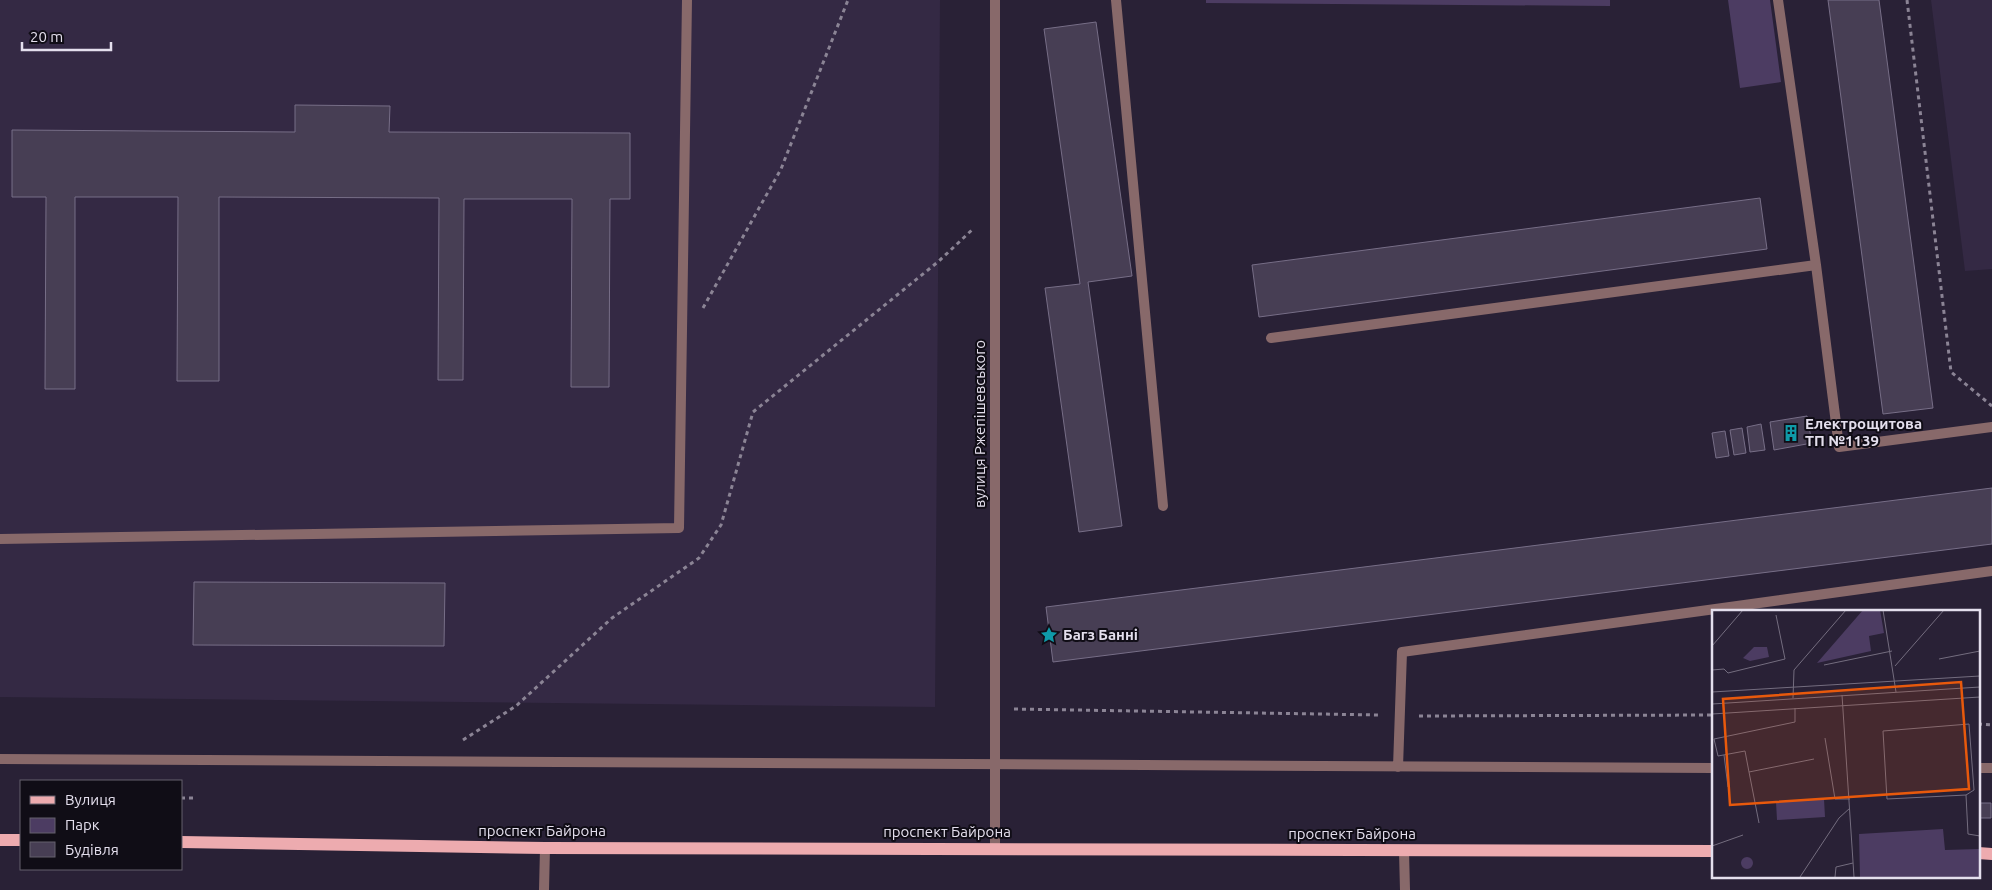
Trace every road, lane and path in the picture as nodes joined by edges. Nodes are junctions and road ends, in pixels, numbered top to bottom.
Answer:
1 (687, 0) edge
2 (848, 0) edge
3 (995, 0) edge
4 (1116, 0) edge
5 (1778, 0) edge
6 (1907, 0) edge
7 (974, 227) dead end
8 (1816, 265) junction
9 (700, 314) dead end
10 (1271, 338) dead end
11 (1992, 407) edge
12 (1992, 427) edge
13 (1163, 506) dead end
14 (0, 539) edge
15 (1992, 571) edge
16 (1013, 709) dead end
17 (1400, 716) junction
18 (1712, 716) edge
19 (461, 741) dead end
20 (0, 759) edge
21 (995, 765) junction
22 (1398, 767) junction
23 (1712, 768) edge
24 (182, 798) edge
25 (195, 798) dead end
26 (0, 840) edge
27 (20, 840) edge
28 (182, 842) edge
29 (545, 848) junction
30 (995, 848) junction
31 (1404, 851) junction
32 (1712, 851) edge
33 (544, 890) edge
34 (1405, 890) edge

1 - 14 street
2 - 9 path
3 - 21 street, вулиця Ржепішевського
4 - 13 street
5 - 8 street
6 - 11 path
7 - 19 path
8 - 10 street
8 - 12 street
15 - 17 street
16 - 17 path
17 - 18 path
17 - 22 street
20 - 21 street
21 - 22 street
21 - 30 street, вулиця Ржепішевського
22 - 23 street
24 - 25 path
26 - 27 main road
28 - 29 main road, проспект Байрона
29 - 30 main road, проспект Байрона
29 - 33 street
30 - 31 main road, проспект Байрона
31 - 32 main road, проспект Байрона
31 - 34 street

